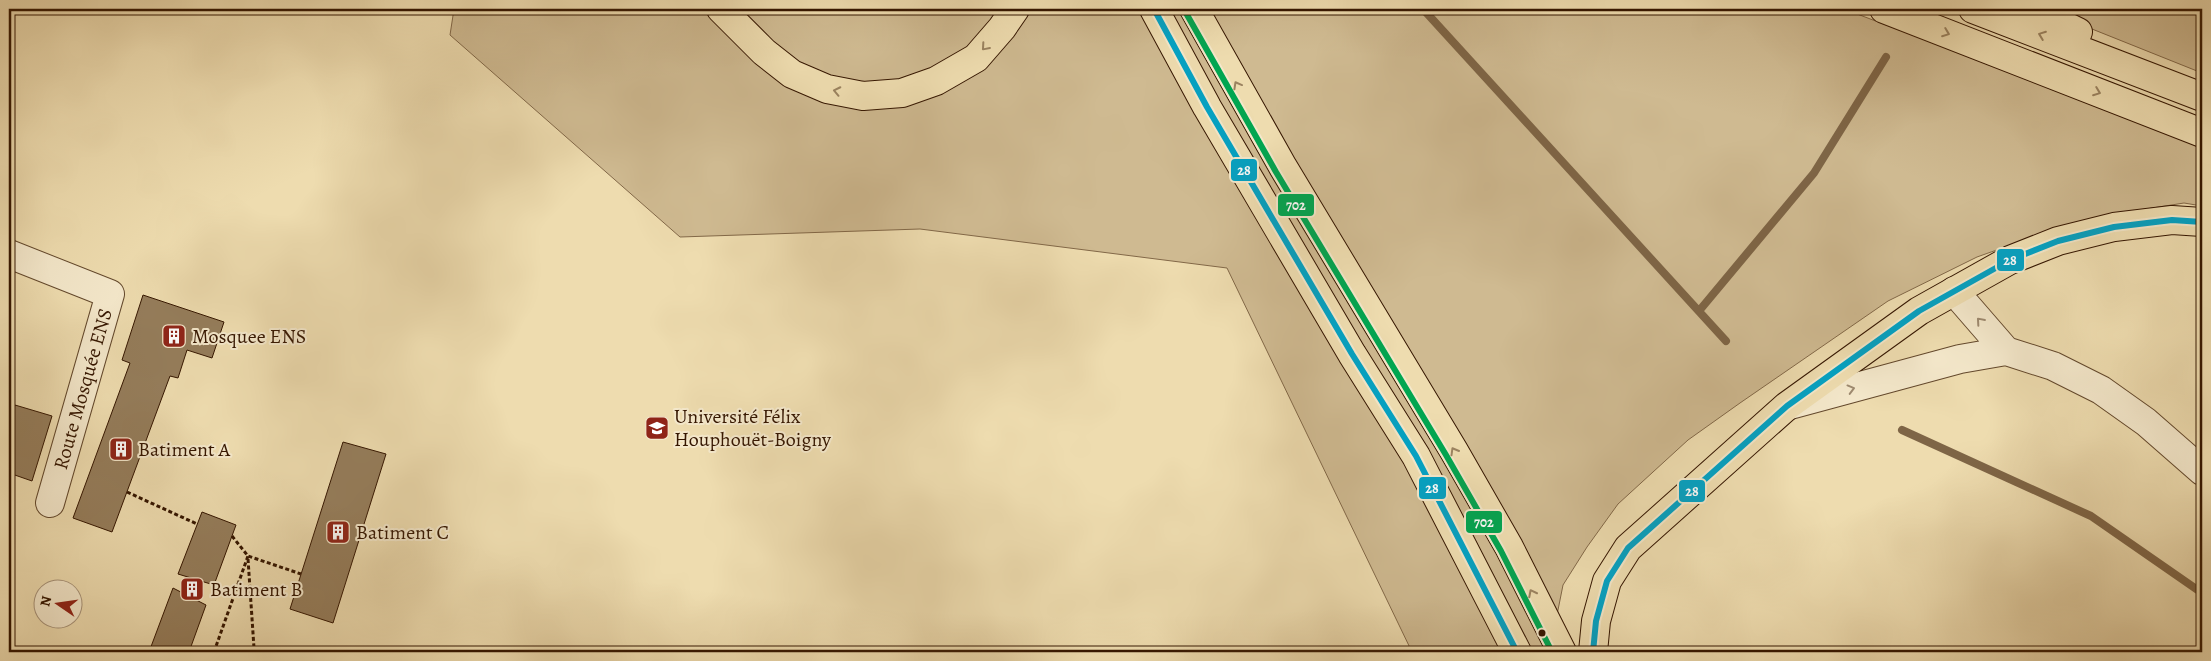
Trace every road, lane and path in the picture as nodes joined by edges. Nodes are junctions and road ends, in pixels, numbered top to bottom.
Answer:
1 (721, 9) edge
2 (1015, 9) edge
3 (1154, 9) edge
4 (1194, 9) edge
5 (1884, 9) edge
6 (1973, 9) edge
7 (2031, 9) edge
8 (2202, 96) edge
9 (2202, 133) edge
10 (2202, 222) edge
11 (9, 254) edge
12 (1954, 291) junction
13 (2006, 351) junction
14 (1787, 406) junction
15 (2202, 471) edge
16 (127, 492) dead end
17 (50, 503) dead end
18 (197, 524) dead end
19 (232, 536) dead end
20 (248, 556) junction
21 (301, 574) dead end
22 (214, 652) edge
23 (258, 652) edge
24 (1517, 652) edge
25 (1562, 652) edge
26 (1593, 652) edge

2 -> 1 main road
3 - 24 main road
25 -> 4 main road
5 -> 9 main road
8 -> 6 main road
7 - 8 main road
10 - 12 main road
11 - 17 street, Route Mosquée ENS
13 -> 12 street
12 - 14 main road
14 -> 13 street
13 - 15 street
14 - 26 main road
16 - 18 path
19 - 20 path
20 - 21 path
20 - 22 path
20 - 23 path

